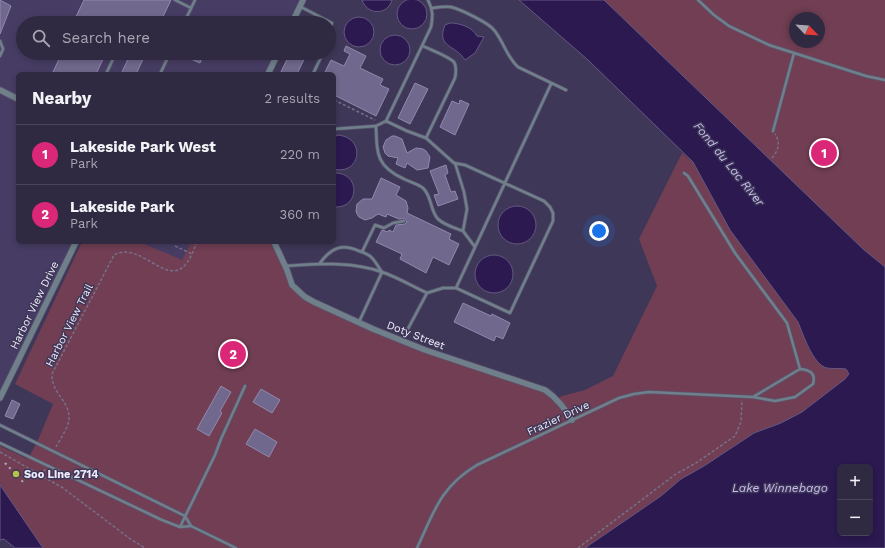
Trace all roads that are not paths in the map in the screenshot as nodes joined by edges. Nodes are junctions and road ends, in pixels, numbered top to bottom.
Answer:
1 (175, 0) edge
2 (195, 0) edge
3 (303, 0) edge
4 (428, 0) edge
5 (698, 0) edge
6 (300, 6) junction
7 (191, 8) junction
8 (432, 8) junction
9 (187, 16) edge
10 (295, 16) edge
11 (319, 16) edge
12 (0, 41) edge
13 (423, 46) junction
14 (794, 53) junction
15 (0, 56) edge
16 (113, 60) edge
17 (167, 60) edge
18 (275, 60) edge
19 (320, 60) edge
20 (107, 72) edge
21 (161, 72) edge
22 (269, 72) edge
23 (314, 72) edge
24 (885, 80) edge
25 (551, 84) junction
26 (0, 90) edge
27 (566, 90) dead end
28 (16, 98) edge
29 (386, 121) junction
30 (376, 126) junction
31 (336, 129) edge
32 (773, 131) road end
33 (426, 138) junction
34 (454, 163) junction
35 (684, 173) dead end
36 (504, 183) junction
37 (404, 221) dead end
38 (463, 231) junction
39 (75, 244) edge
40 (275, 244) edge
41 (475, 247) junction
42 (362, 252) junction
43 (320, 264) junction
44 (285, 266) junction
45 (382, 272) junction
46 (456, 288) junction
47 (427, 293) junction
48 (358, 322) junction
49 (402, 341) junction
50 (800, 369) junction
51 (245, 386) dead end
52 (753, 397) junction
53 (0, 398) edge
54 (572, 420) junction
55 (0, 425) edge
56 (0, 443) edge
57 (185, 516) junction
58 (191, 526) junction
59 (180, 527) junction
60 (236, 548) edge
61 (417, 548) edge

1 - 7 lane
2 - 7 lane
3 - 6 street
4 - 8 lane
5 - 14 lane
6 - 10 street
6 - 11 lane
7 - 9 lane
8 - 13 lane
8 - 25 lane
12 - 15 lane
13 - 29 lane
13 - 33 lane
14 - 24 lane
14 - 32 lane
16 - 20 lane
17 - 21 lane
18 - 22 street
19 - 23 lane
25 - 27 lane
25 - 36 lane
26 - 28 street
29 - 30 lane
29 - 33 lane
30 - 31 lane
30 - 38 lane
33 - 34 lane
34 - 36 lane
34 - 38 lane
35 - 50 lane
36 - 41 lane
36 - 46 lane
37 - 42 lane
38 - 41 lane
39 - 53 street, Harbor View Drive
40 - 44 street, Doty Street
41 - 46 lane
42 - 43 lane
42 - 45 lane
43 - 44 lane
43 - 45 lane
44 - 48 street, Doty Street
45 - 47 lane
45 - 48 lane
46 - 47 lane
47 - 49 lane
48 - 49 street, Doty Street
49 - 54 street, Doty Street
50 - 52 lane
50 - 52 lane, Frazier Drive
51 - 57 lane
52 - 54 lane, Frazier Drive
54 - 61 lane, Frazier Drive
55 - 57 lane
56 - 59 lane
57 - 58 lane
57 - 59 lane
58 - 59 lane
58 - 60 lane

